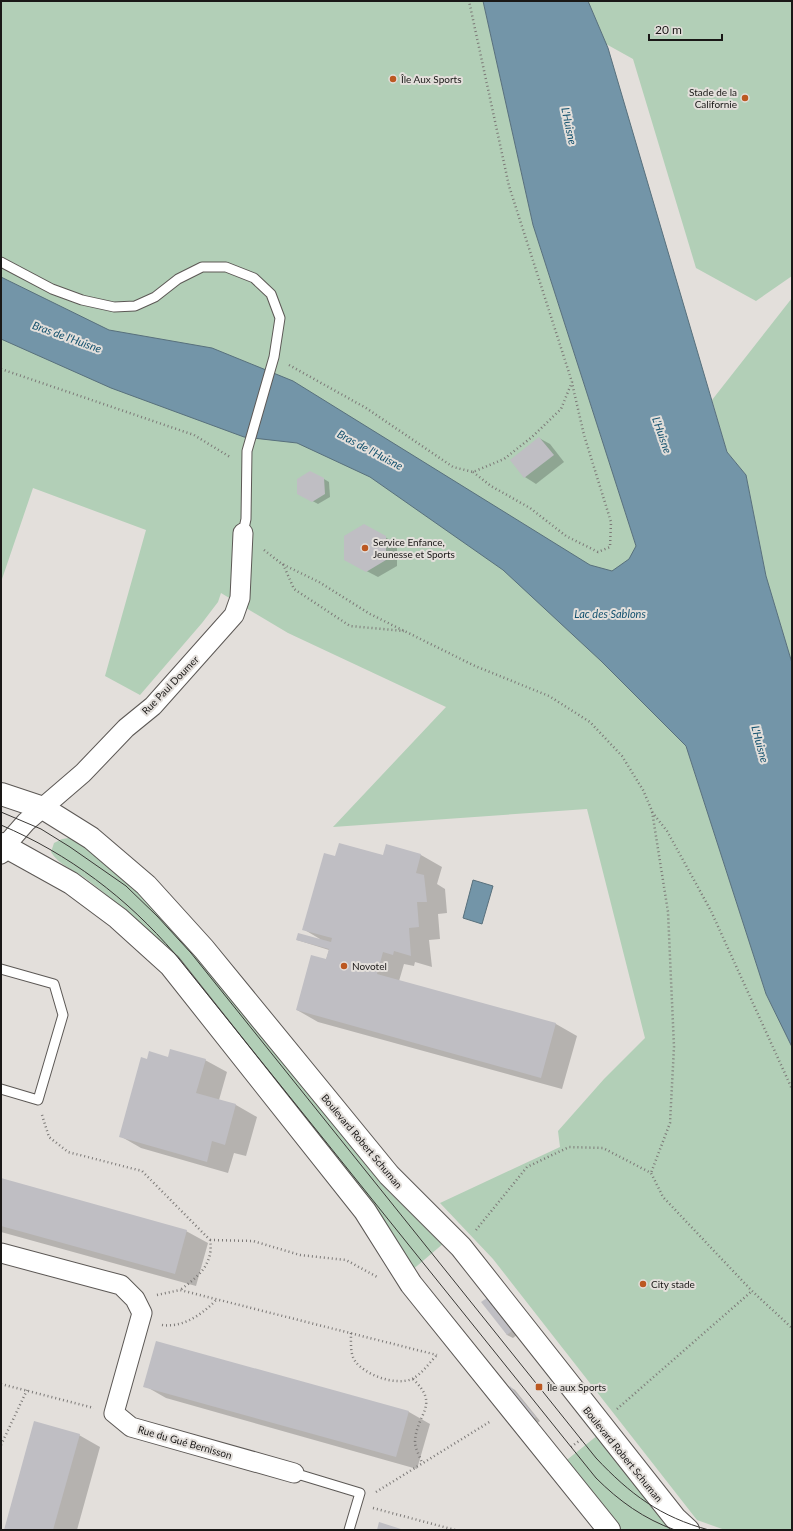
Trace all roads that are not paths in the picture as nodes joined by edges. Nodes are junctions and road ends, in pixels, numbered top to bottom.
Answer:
1 (1, 262) edge
2 (243, 533) joint
3 (1, 794) edge
4 (43, 808) junction
5 (2, 848) edge
6 (1, 968) edge
7 (1, 1089) edge
8 (1, 1253) edge
9 (294, 1473) joint
10 (349, 1530) edge
11 (609, 1530) edge
12 (688, 1530) edge

1 - 2 lane
2 - 4 street, Rue Paul Doumer
3 - 4 street, Boulevard Robert Schuman
4 - 5 street, Rue Paul Doumer
4 - 12 street, Boulevard Robert Schuman
5 - 11 street
6 - 7 lane
8 - 9 street, Rue du Gué Bernisson
9 - 10 lane, Rue du Gué Bernisson

